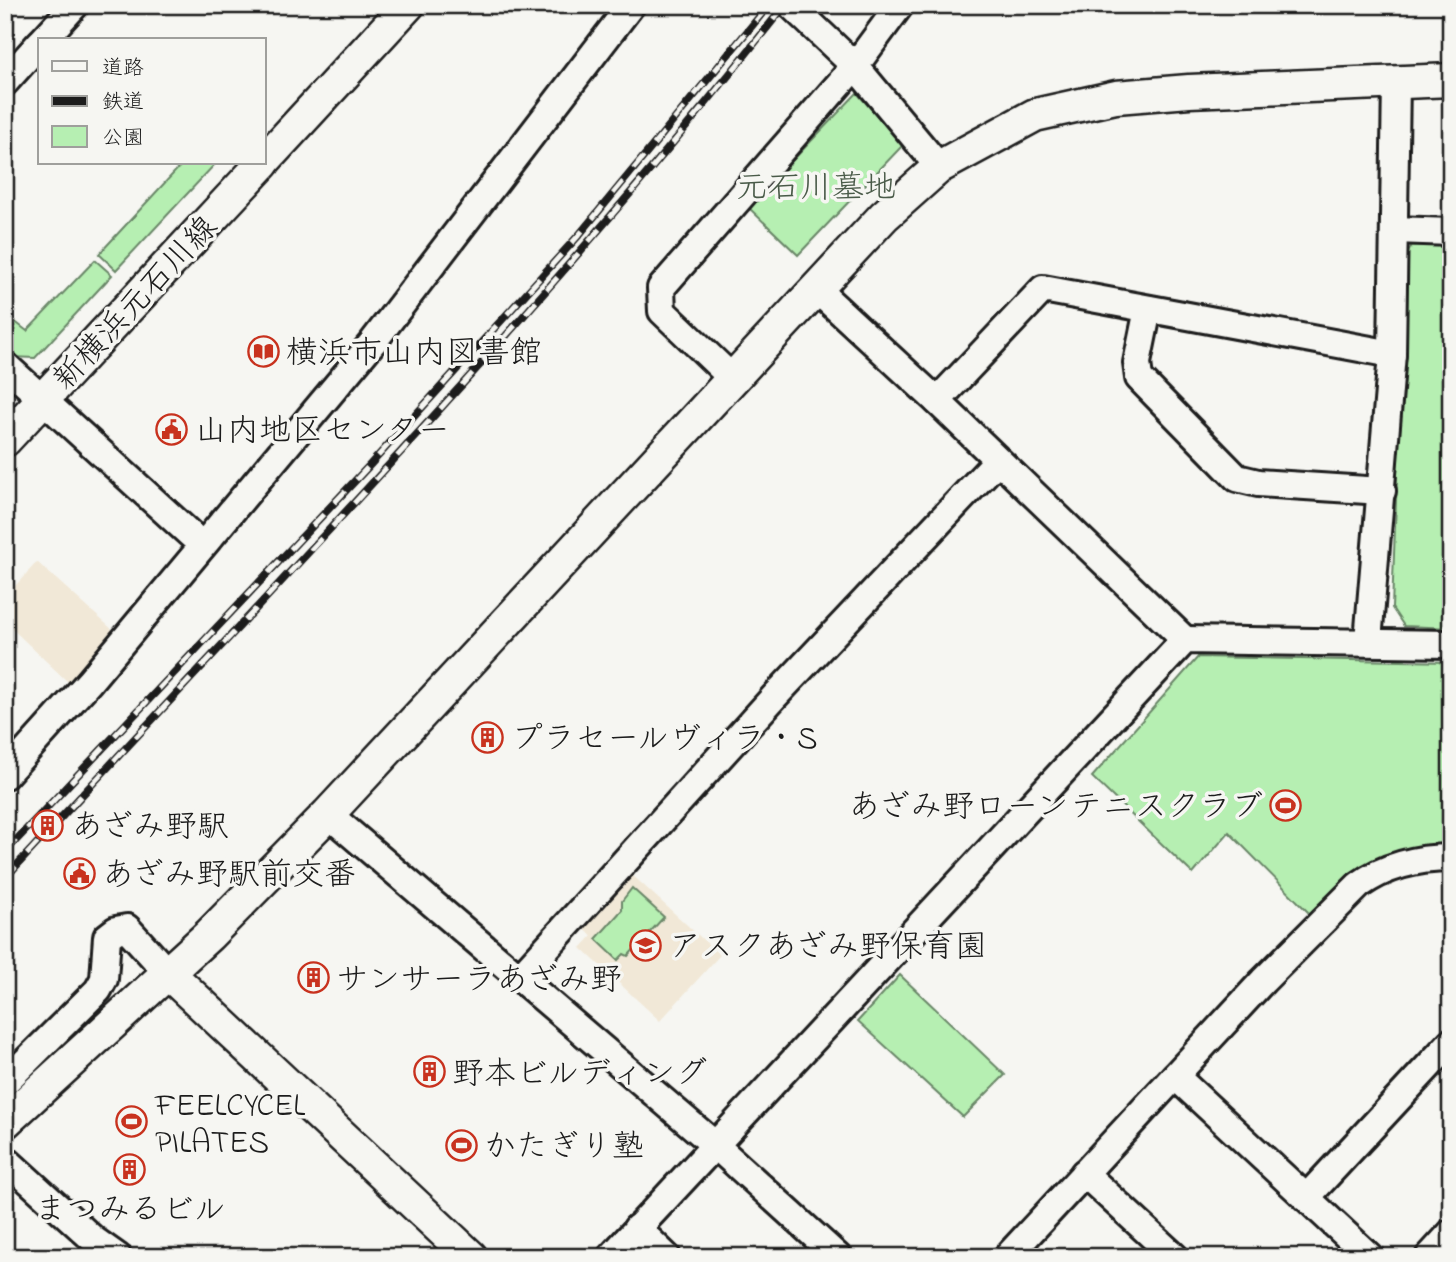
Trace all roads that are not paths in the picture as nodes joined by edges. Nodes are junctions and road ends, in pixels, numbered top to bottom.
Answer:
1 (75, 5) edge
2 (408, 5) edge
3 (631, 5) edge
4 (791, 5) edge
5 (900, 5) edge
6 (46, 38) edge
7 (38, 46) edge
8 (849, 59) junction
9 (1451, 80) edge
10 (1396, 81) junction
11 (5, 82) edge
12 (266, 159) edge
13 (261, 164) edge
14 (939, 167) junction
15 (1395, 230) junction
16 (1451, 232) edge
17 (816, 289) junction
18 (1148, 309) junction
19 (1392, 354) junction
20 (5, 365) edge
21 (732, 378) junction
22 (43, 400) junction
23 (937, 401) junction
24 (5, 440) edge
25 (997, 461) junction
26 (1382, 491) junction
27 (202, 545) junction
28 (1185, 640) junction
29 (1368, 641) junction
30 (1451, 644) edge
31 (5, 775) edge
32 (328, 814) junction
33 (1451, 859) edge
34 (166, 971) junction
35 (520, 976) junction
36 (1451, 1042) edge
37 (1175, 1076) junction
38 (5, 1082) edge
39 (5, 1122) edge
40 (715, 1145) junction
41 (5, 1159) edge
42 (1084, 1173) junction
43 (1307, 1197) junction
44 (637, 1228) junction
45 (1451, 1233) edge
46 (118, 1257) edge
47 (471, 1257) edge
48 (611, 1257) edge
49 (667, 1257) edge
50 (838, 1257) edge
51 (1007, 1257) edge
52 (1175, 1257) edge
53 (1370, 1257) edge
54 (1429, 1257) edge

1 - 6 street
2 - 12 street, 新横浜元石川線
3 - 27 street
4 - 8 street
5 - 8 street
7 - 11 street
8 - 14 street
8 - 21 street
9 - 10 street
10 - 14 street
10 - 15 street
13 - 22 street, 新横浜元石川線
14 - 17 street
15 - 16 street
15 - 19 street
17 - 21 street
17 - 23 street
18 - 19 street
18 - 23 street
18 - 26 street
19 - 26 street
20 - 22 street
21 - 32 street
22 - 24 street, 新横浜元石川線
22 - 27 street
23 - 25 street
25 - 28 street
25 - 35 street
26 - 29 street
27 - 31 street
28 - 29 street
28 - 40 street
29 - 30 street
32 - 34 street
32 - 35 street
33 - 37 street
34 - 38 street
34 - 39 street
34 - 47 street
35 - 40 street
36 - 43 street
37 - 42 street
37 - 43 street
40 - 44 street
40 - 50 street
41 - 46 street
42 - 51 street
42 - 52 street
43 - 53 street
44 - 48 street
44 - 49 street
45 - 54 street

